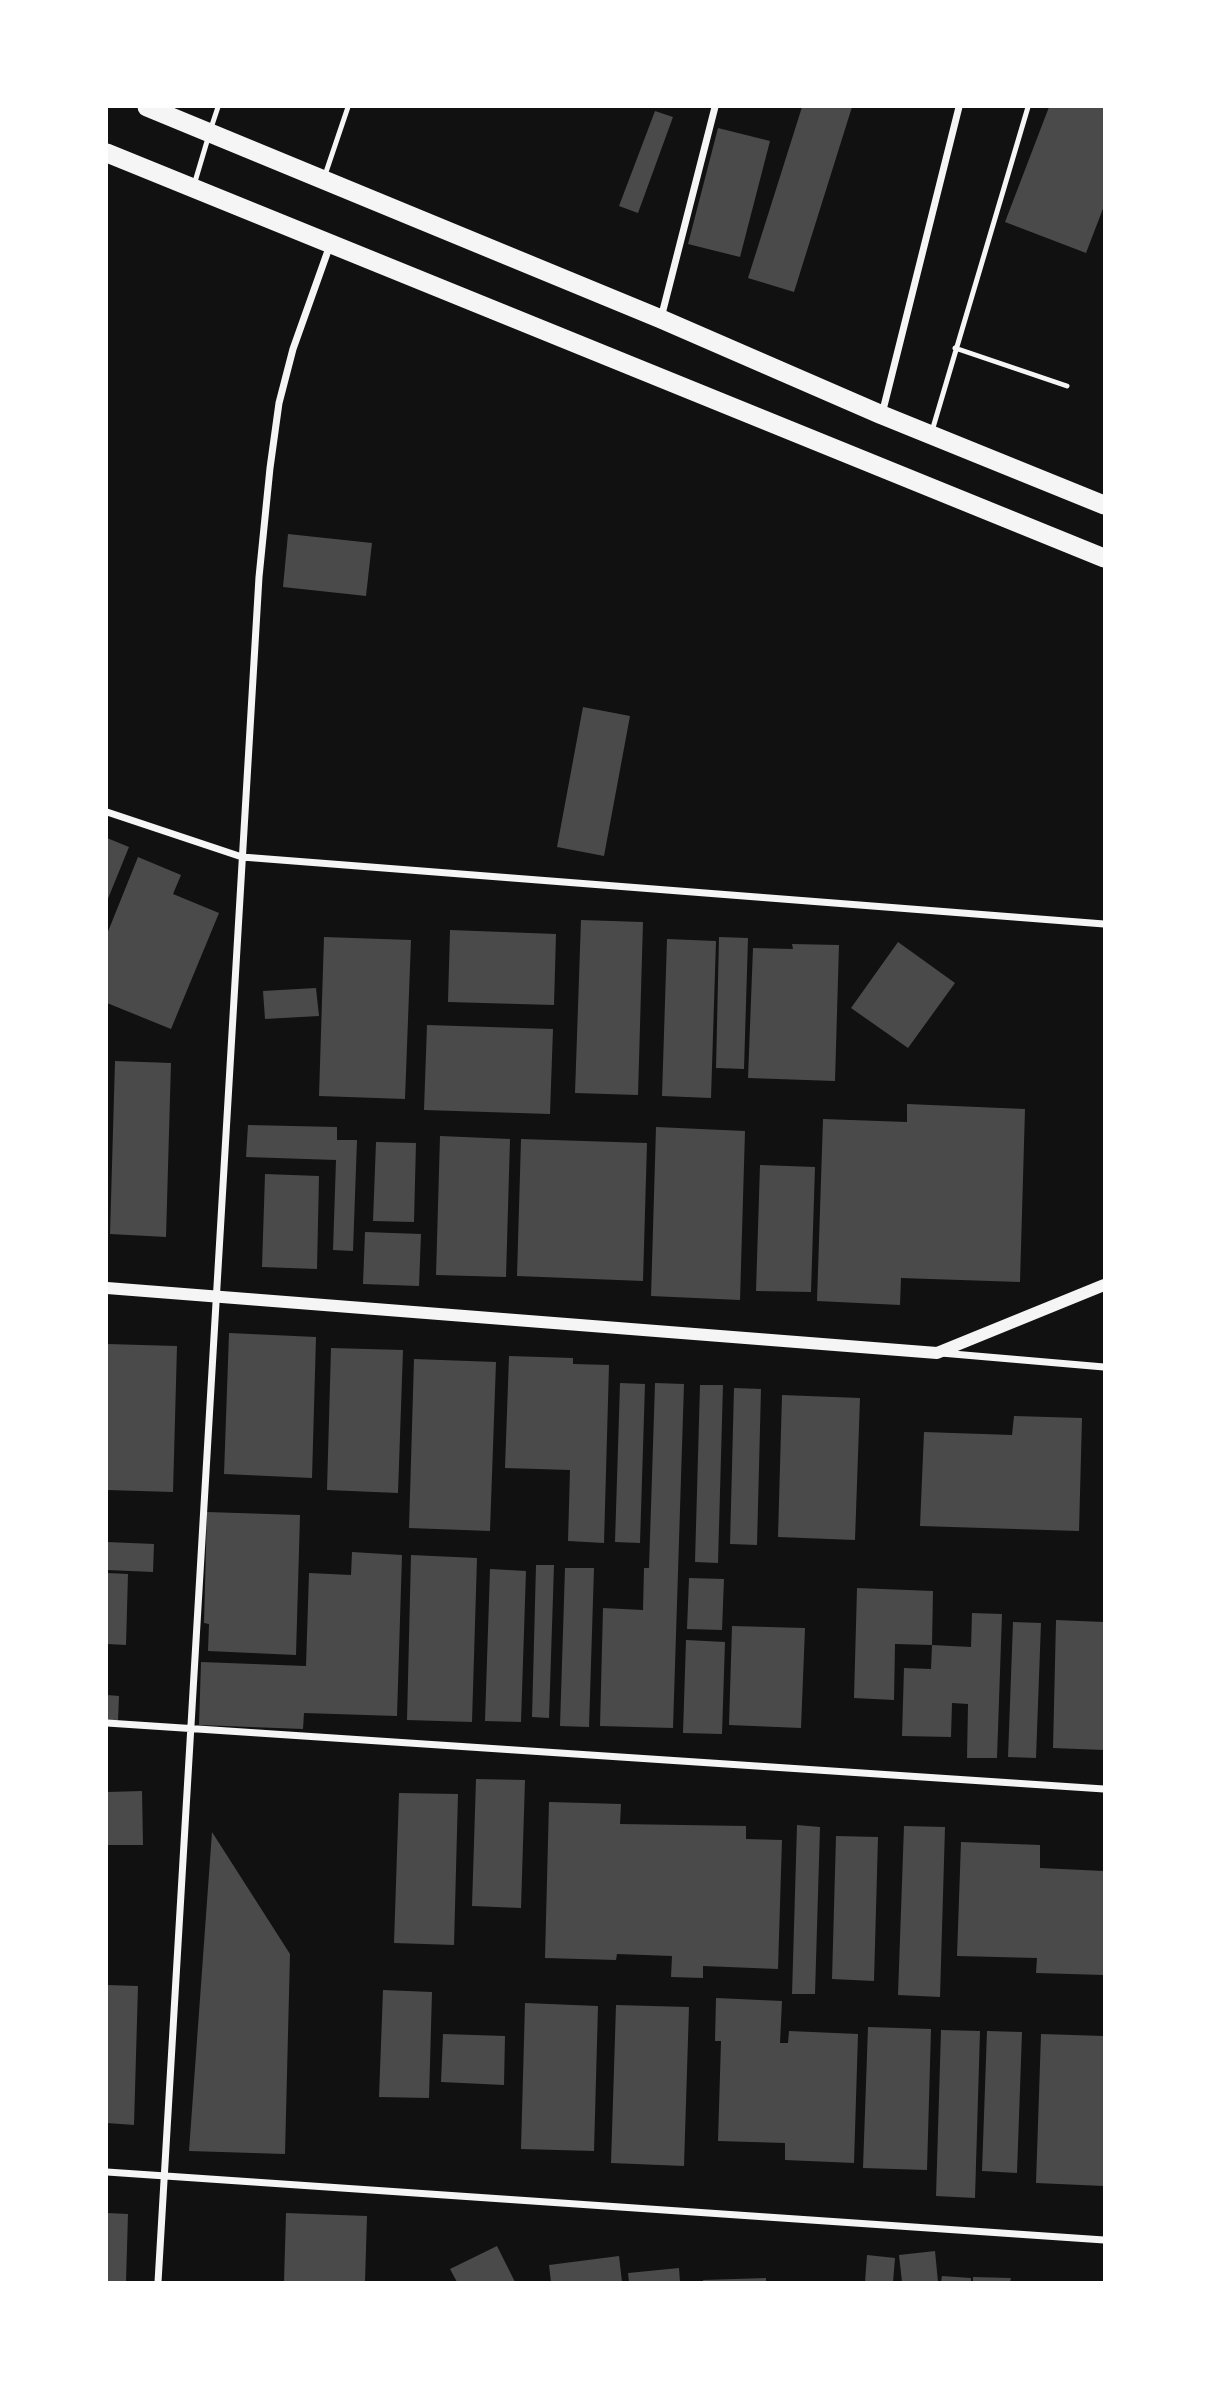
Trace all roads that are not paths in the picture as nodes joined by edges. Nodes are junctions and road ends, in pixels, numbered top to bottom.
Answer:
1 (148, 107) edge
2 (218, 107) edge
3 (348, 107) edge
4 (715, 107) edge
5 (959, 107) edge
6 (1028, 107) edge
7 (210, 132) junction
8 (107, 153) edge
9 (324, 178) junction
10 (193, 188) junction
11 (330, 244) junction
12 (661, 319) junction
13 (955, 348) junction
14 (1067, 386) dead end
15 (882, 415) junction
16 (931, 434) junction
17 (1104, 505) edge
18 (1104, 558) edge
19 (107, 812) edge
20 (242, 857) junction
21 (1104, 924) edge
22 (1104, 1285) edge
23 (107, 1289) edge
24 (216, 1296) junction
25 (937, 1353) junction
26 (1104, 1367) edge
27 (107, 1723) edge
28 (189, 1728) junction
29 (1104, 1789) edge
30 (107, 2172) edge
31 (163, 2176) junction
32 (1104, 2240) edge
33 (158, 2282) edge

1 - 7 highway
2 - 7 lane
3 - 9 lane
4 - 12 street
5 - 15 street
6 - 13 lane
7 - 9 highway
7 - 10 lane
8 - 10 highway
9 - 12 highway
10 - 11 highway
11 - 18 highway
11 - 20 street
12 - 15 highway
13 - 14 lane
13 - 16 lane
15 - 16 highway
16 - 17 highway
19 - 20 street
20 - 21 street
20 - 24 street
22 - 25 street
23 - 24 street
24 - 25 street
24 - 28 street
25 - 26 street
27 - 28 street
28 - 29 street
28 - 31 street
30 - 31 street
31 - 32 street
31 - 33 street

